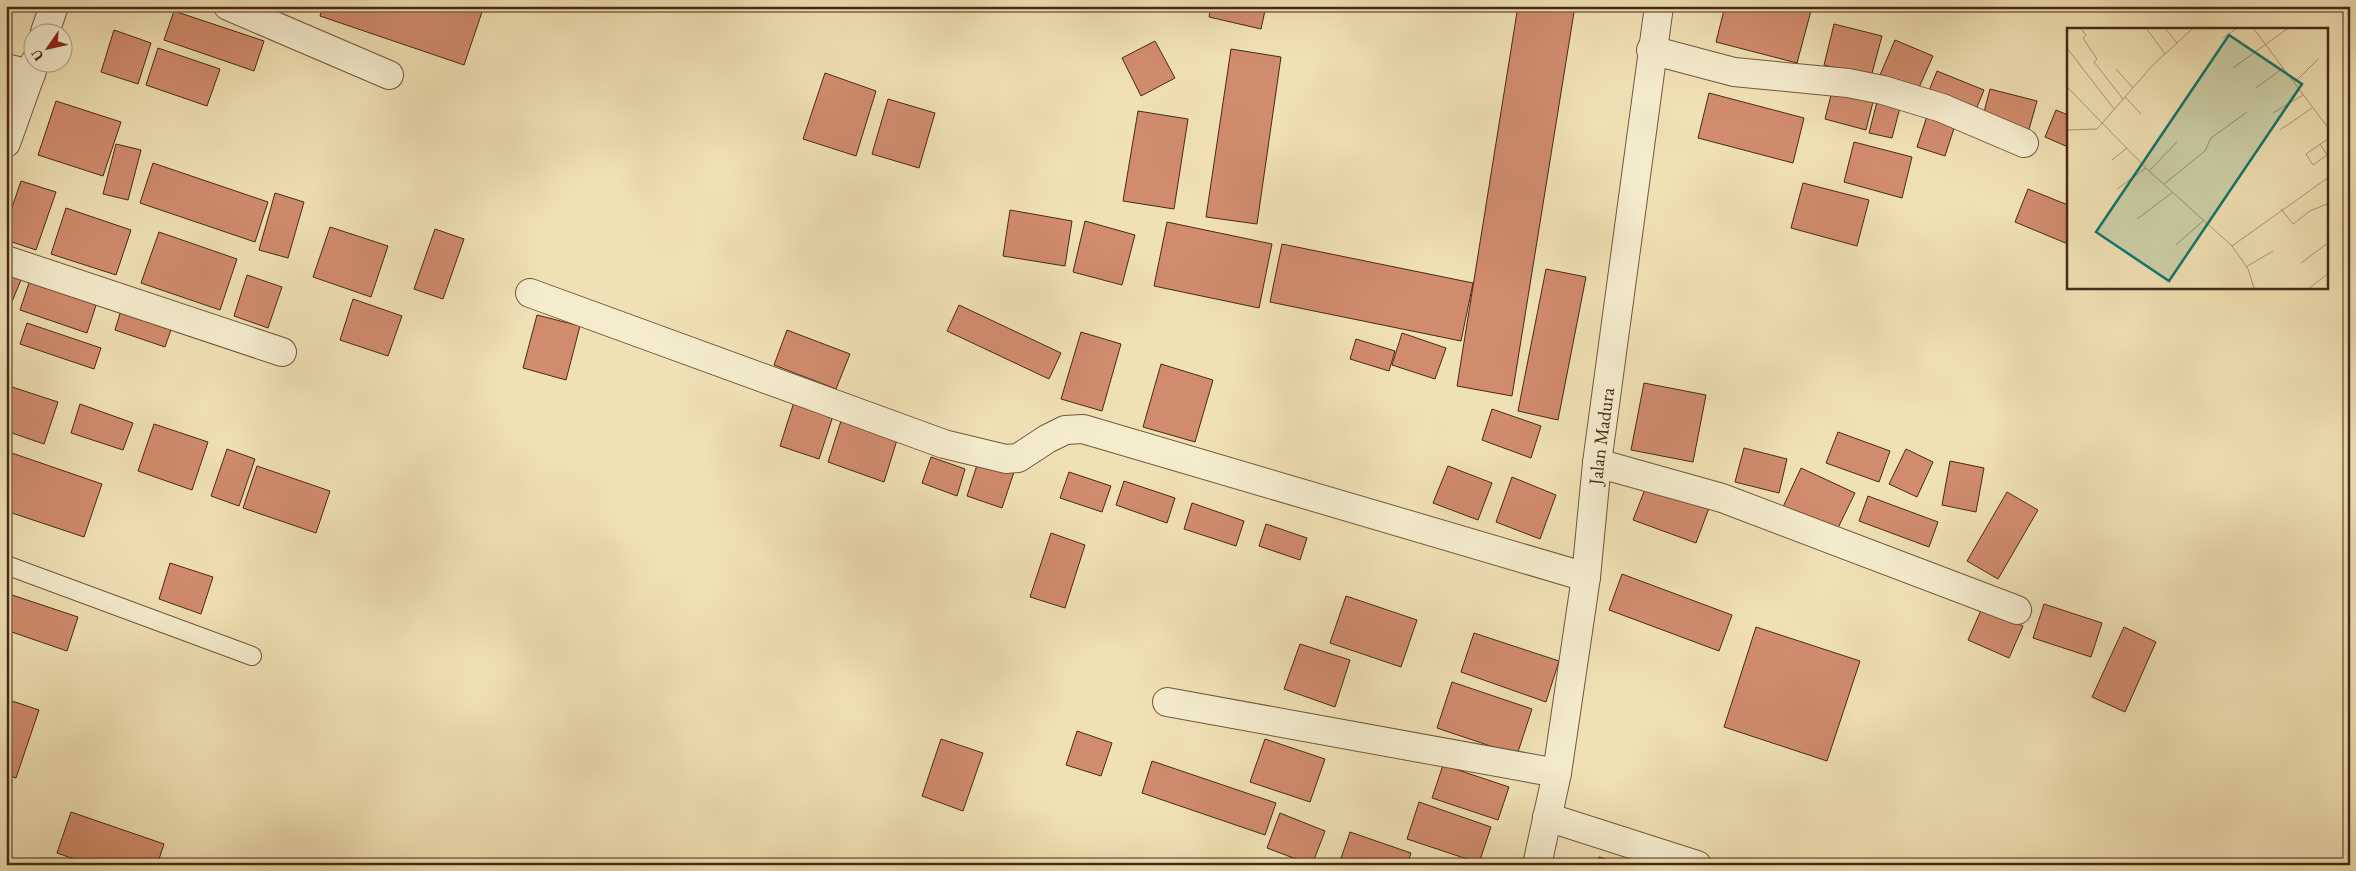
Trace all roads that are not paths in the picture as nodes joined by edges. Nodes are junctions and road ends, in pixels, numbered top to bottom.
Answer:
1 (54, 6) edge
2 (228, 6) edge
3 (1659, 6) edge
4 (48, 22) edge
5 (1651, 50) junction
6 (23, 72) edge
7 (389, 75) dead end
8 (6, 143) edge
9 (2024, 143) dead end
10 (6, 260) edge
11 (530, 293) dead end
12 (282, 352) dead end
13 (1597, 463) junction
14 (6, 565) edge
15 (1586, 577) junction
16 (2017, 610) dead end
17 (252, 656) dead end
18 (1167, 702) dead end
19 (1557, 773) junction
20 (1548, 817) junction
21 (1537, 865) edge
22 (1697, 865) edge

1 - 4 street
2 - 7 street
3 - 5 street, Jalan Madura
5 - 9 street
5 - 13 street, Jalan Madura
6 - 8 street
10 - 12 street
11 - 15 street
13 - 15 street, Jalan Madura
13 - 16 street
14 - 17 lane
15 - 19 street, Jalan Madura
18 - 19 street
19 - 20 street, Jalan Madura
20 - 21 street, Jalan Madura
20 - 22 street

